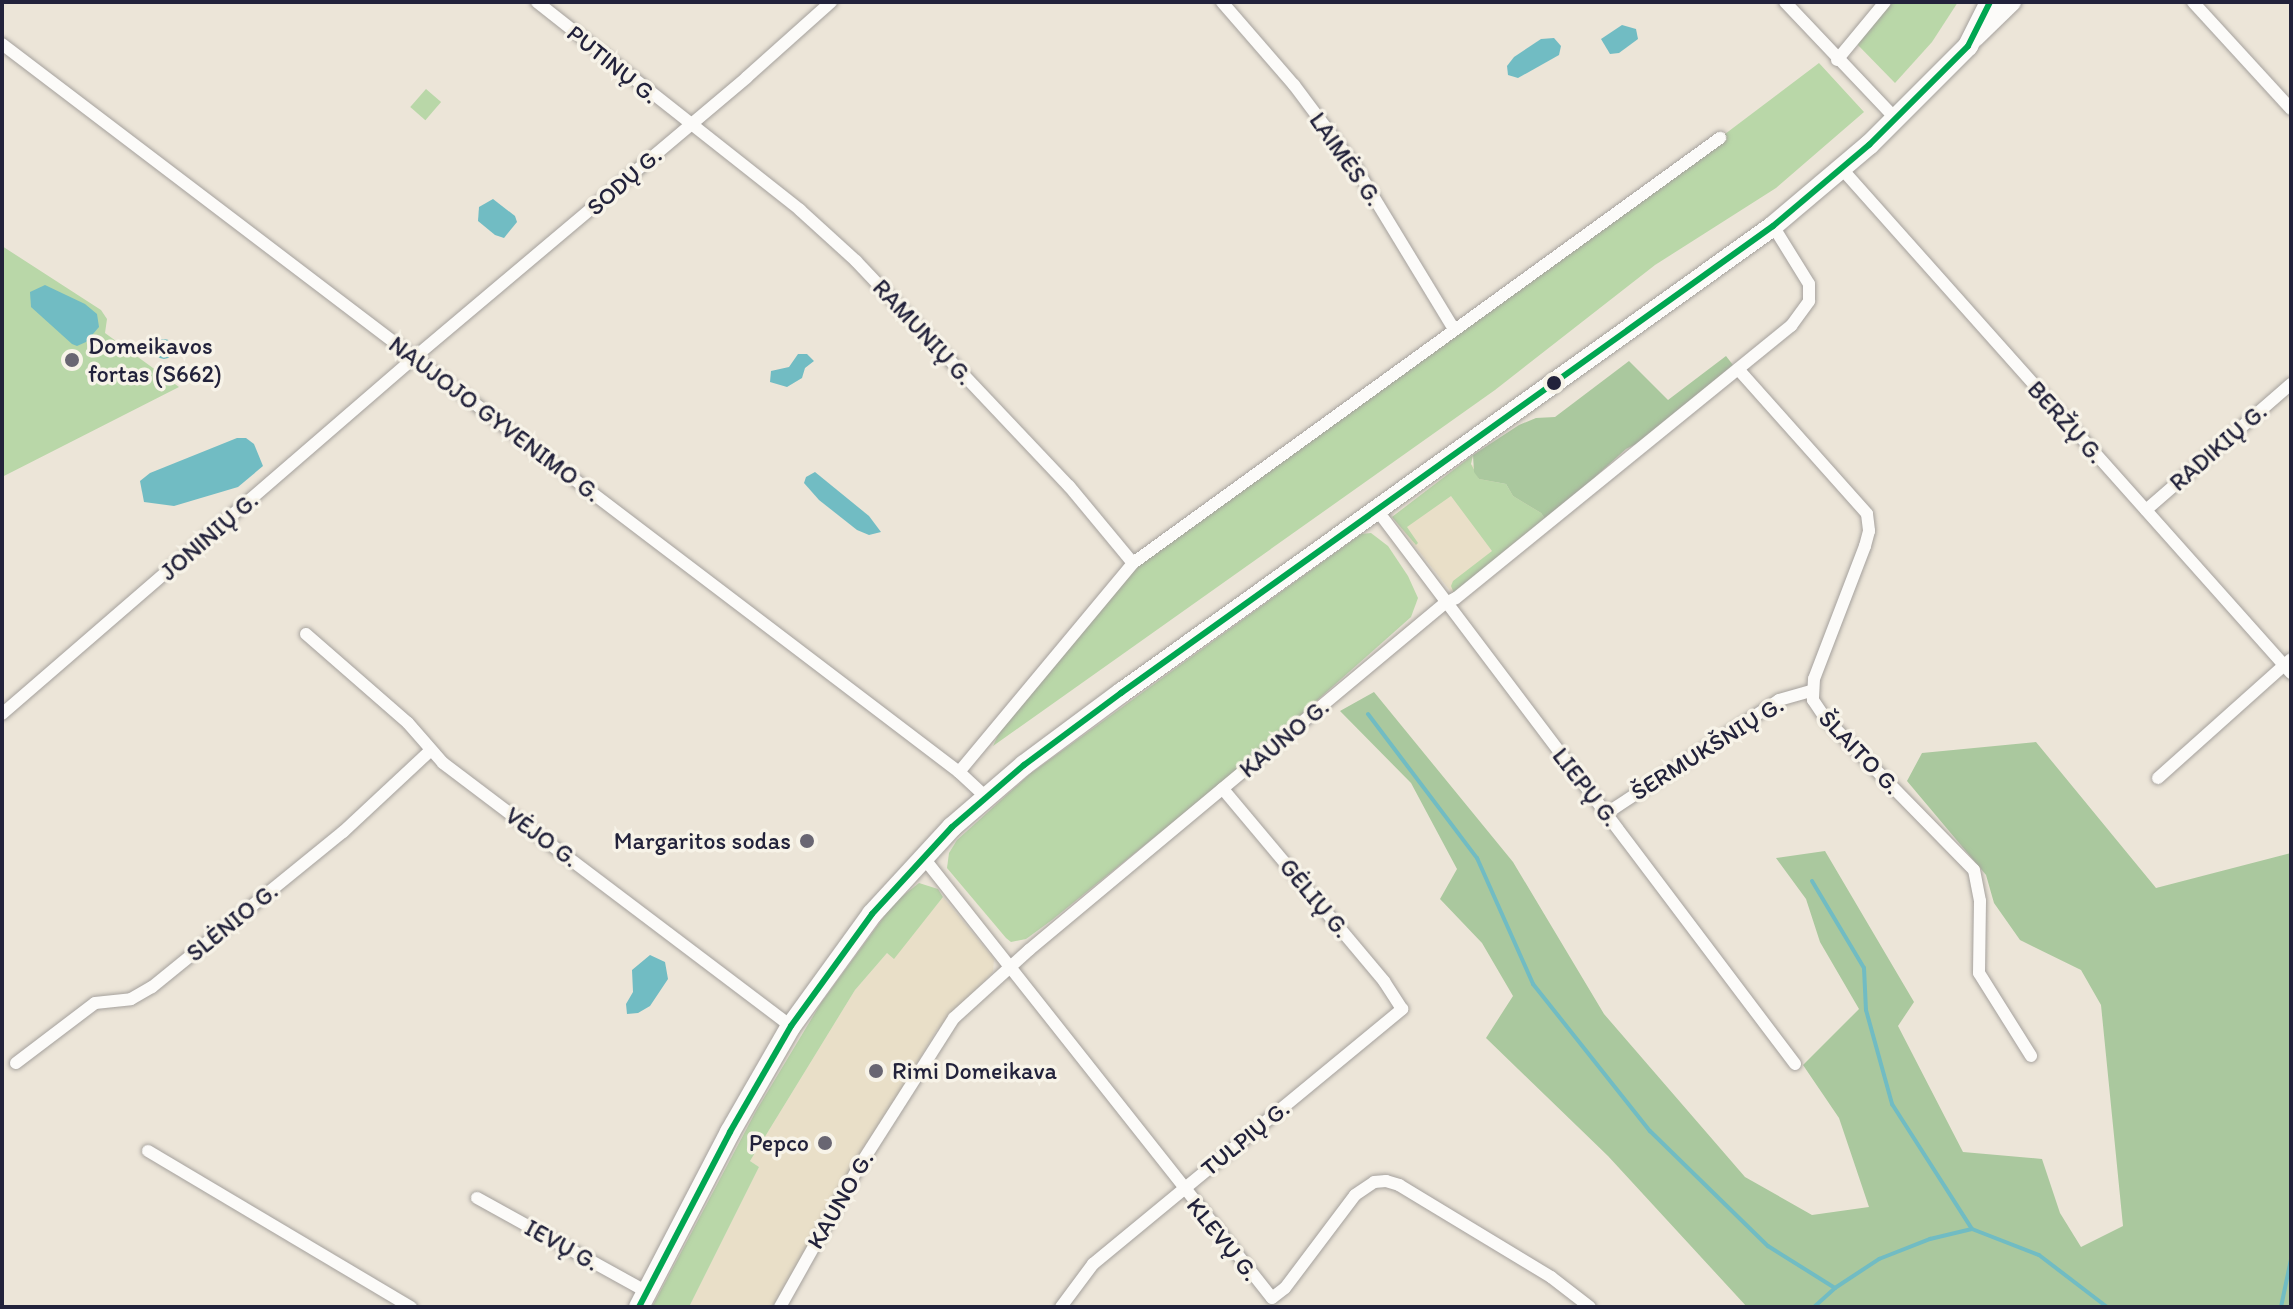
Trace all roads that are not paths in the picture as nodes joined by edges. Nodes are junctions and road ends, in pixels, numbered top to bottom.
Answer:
1 (537, 2) edge
2 (831, 2) edge
3 (1222, 2) edge
4 (1785, 2) edge
5 (1885, 2) edge
6 (1990, 2) edge
7 (2012, 2) edge
8 (2193, 2) edge
9 (2, 44) edge
10 (1968, 46) junction
11 (1837, 60) junction
12 (2291, 109) edge
13 (1896, 119) junction
14 (689, 126) junction
15 (1720, 138) dead end
16 (1842, 169) junction
17 (1773, 226) junction
18 (1454, 329) junction
19 (415, 357) junction
20 (1738, 369) junction
21 (2291, 384) edge
22 (1377, 510) junction
23 (2146, 510) junction
24 (1133, 563) junction
25 (1444, 604) junction
26 (306, 634) dead end
27 (2289, 666) edge
28 (1811, 691) junction
29 (2, 714) edge
30 (431, 750) junction
31 (959, 772) junction
32 (2158, 778) dead end
33 (1223, 789) junction
34 (986, 797) junction
35 (1607, 813) junction
36 (923, 857) junction
37 (1011, 966) junction
38 (1402, 1009) joint
39 (791, 1026) junction
40 (2031, 1056) dead end
41 (16, 1063) dead end
42 (1795, 1064) dead end
43 (148, 1151) dead end
44 (1183, 1188) junction
45 (477, 1198) dead end
46 (643, 1300) edge
47 (411, 1307) edge
48 (780, 1307) edge
49 (1061, 1307) edge
50 (1590, 1307) edge

1 - 14 street, PUTINŲ G.
2 - 14 street, SODŲ G.
3 - 18 street, LAIMĖS G.
4 - 11 street
5 - 11 street
6 - 10 main road
7 - 10 main road
8 - 12 street
9 - 19 street, NAUJOJO GYVENIMO G.
10 - 13 main road
11 - 13 street
13 - 16 main road
14 - 19 street, SODŲ G.
14 - 24 street, RAMUNIŲ G.
15 - 18 street
16 - 17 main road
16 - 23 street, BERŽŲ G.
17 - 20 street, KAUNO G.
17 - 22 main road
18 - 24 street
19 - 29 street, JONINIŲ G.
19 - 31 street, NAUJOJO GYVENIMO G.
20 - 25 street, KAUNO G.
20 - 28 street, ŠLAITO G.
21 - 23 street, RADIKIŲ G.
22 - 25 street, LIEPŲ G.
22 - 34 main road
23 - 27 street, BERŽŲ G.
24 - 31 street
25 - 33 street, KAUNO G.
25 - 35 street, LIEPŲ G.
26 - 30 street, VĖJO G.
27 - 32 street
28 - 35 street, ŠERMUKŠNIŲ G.
28 - 40 street, ŠLAITO G.
30 - 39 street, VĖJO G.
30 - 41 street, SLĖNIO G.
31 - 34 street, NAUJOJO GYVENIMO G.
33 - 37 street, KAUNO G.
33 - 38 street, GĖLIŲ G.
34 - 36 main road
35 - 42 street, LIEPŲ G.
36 - 37 street, KLEVŲ G.
36 - 39 main road
37 - 44 street, KLEVŲ G.
37 - 48 street, KAUNO G.
38 - 44 street, TULPIŲ G.
39 - 46 main road
43 - 47 street
44 - 49 street, TULPIŲ G.
44 - 50 street, KLEVŲ G.
45 - 46 street, IEVŲ G.

